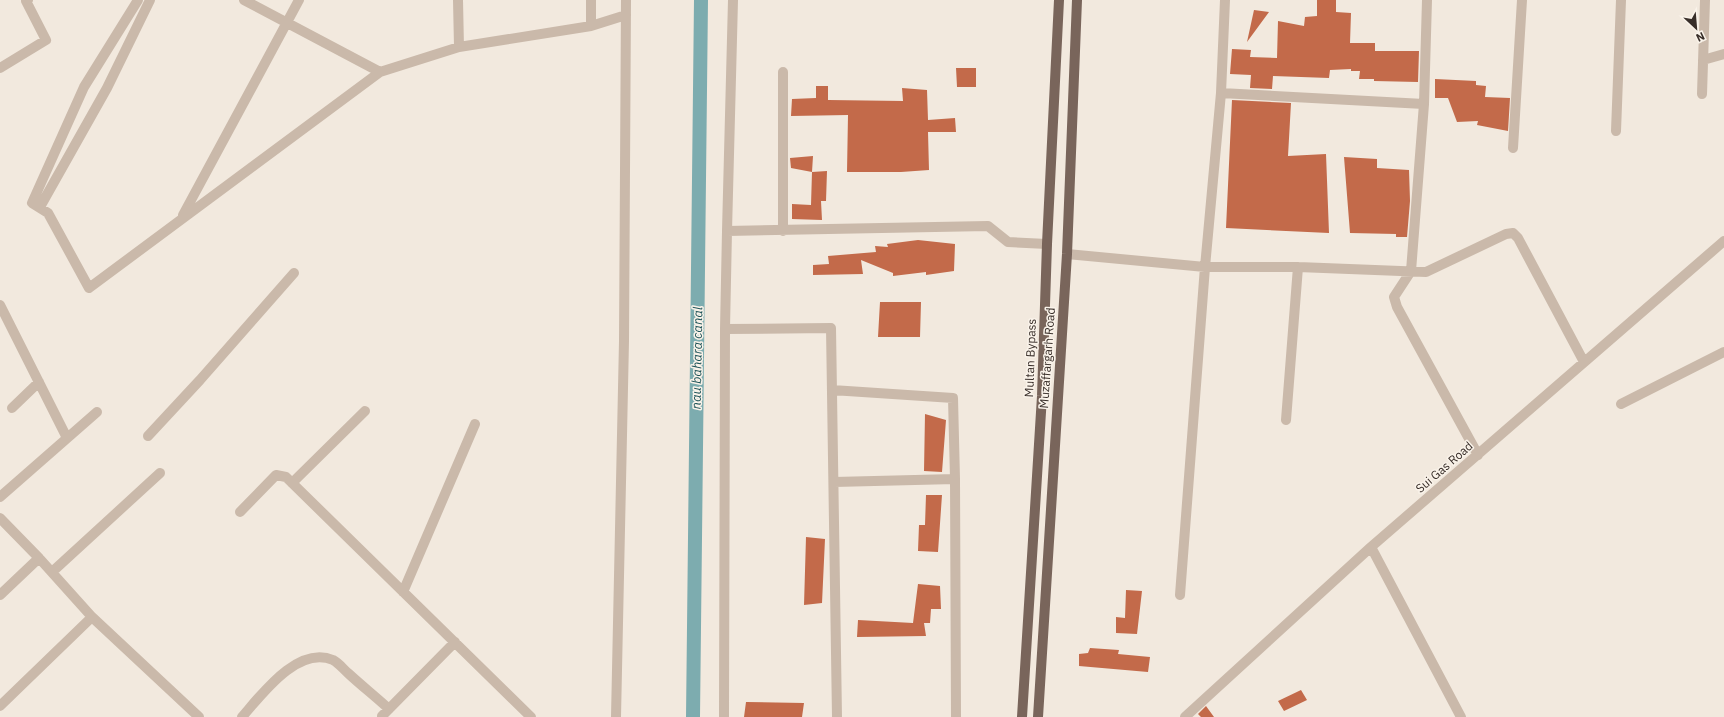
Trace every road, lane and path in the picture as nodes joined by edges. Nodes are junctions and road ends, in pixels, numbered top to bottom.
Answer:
1 (28, 0) edge
2 (138, 0) edge
3 (150, 0) edge
4 (244, 0) edge
5 (299, 0) edge
6 (458, 0) edge
7 (591, 0) edge
8 (626, 0) edge
9 (733, 0) edge
10 (1059, 0) edge
11 (1077, 0) edge
12 (1225, 0) edge
13 (1427, 0) edge
14 (1522, 0) edge
15 (1621, 0) edge
16 (1705, 0) edge
17 (626, 15) junction
18 (287, 22) junction
19 (591, 26) junction
20 (459, 48) junction
21 (1724, 54) edge
22 (1703, 60) junction
23 (0, 68) edge
24 (380, 72) junction
25 (783, 72) dead end
26 (1221, 93) junction
27 (1702, 94) dead end
28 (1424, 104) junction
29 (1616, 130) dead end
30 (1513, 148) dead end
31 (36, 205) junction
32 (181, 219) junction
33 (727, 231) junction
34 (783, 231) junction
35 (1724, 241) edge
36 (1047, 244) junction
37 (1067, 254) junction
38 (1205, 267) junction
39 (1298, 267) junction
40 (1411, 271) junction
41 (294, 273) dead end
42 (0, 307) edge
43 (725, 329) junction
44 (1724, 352) edge
45 (1584, 362) junction
46 (39, 382) junction
47 (832, 390) junction
48 (1620, 404) dead end
49 (12, 408) dead end
50 (365, 411) dead end
51 (97, 412) dead end
52 (1286, 420) dead end
53 (475, 424) dead end
54 (148, 436) dead end
55 (67, 438) junction
56 (1478, 455) junction
57 (160, 473) dead end
58 (955, 479) junction
59 (834, 482) junction
60 (292, 483) junction
61 (0, 497) edge
62 (240, 512) dead end
63 (0, 518) edge
64 (1372, 547) junction
65 (39, 558) junction
66 (52, 572) junction
67 (403, 592) junction
68 (0, 595) edge
69 (1180, 595) dead end
70 (92, 617) junction
71 (455, 642) junction
72 (0, 706) edge
73 (385, 713) edge
74 (199, 717) edge
75 (242, 717) edge
76 (531, 717) edge
77 (616, 717) edge
78 (724, 717) edge
79 (837, 717) edge
80 (956, 717) edge
81 (1022, 717) edge
82 (1038, 717) edge
83 (1185, 717) edge
84 (1462, 717) edge

1 - 23 street
2 - 31 street
3 - 31 street
4 - 18 street
5 - 18 street
6 - 20 street
7 - 19 street
8 - 17 street
9 - 33 street
10 - 36 main road, Multan Bypass
11 - 37 main road, Muzaffargarh Road
12 - 26 street
13 - 28 street
14 - 30 street
15 - 29 street
16 - 22 street
17 - 19 street
17 - 77 street
18 - 24 street
18 - 32 street
19 - 20 street
20 - 24 street
21 - 22 street
22 - 27 street
24 - 32 street
25 - 34 street
26 - 28 street
26 - 38 street
28 - 40 street
31 - 32 street
33 - 34 street
33 - 43 street
34 - 36 street
35 - 45 street, Sui Gas Road
36 - 81 main road, Multan Bypass
37 - 38 street
37 - 82 main road, Muzaffargarh Road
38 - 39 street
38 - 69 street
39 - 40 street
39 - 52 street
40 - 45 street
40 - 56 street
41 - 54 street
42 - 46 street
43 - 47 street
43 - 78 street
44 - 48 street
45 - 56 street, Sui Gas Road
46 - 49 street
46 - 55 street
47 - 58 street
47 - 59 street
50 - 60 street
51 - 55 street
53 - 67 street
55 - 61 street
56 - 64 street, Sui Gas Road
57 - 66 street
58 - 59 street
58 - 80 street
59 - 79 street
60 - 62 street
60 - 67 street
63 - 65 street
64 - 83 street, Sui Gas Road
64 - 84 street
65 - 66 street
65 - 68 street
66 - 70 street
67 - 71 street
70 - 72 street
70 - 74 street
71 - 73 street
71 - 76 street
73 - 75 street

